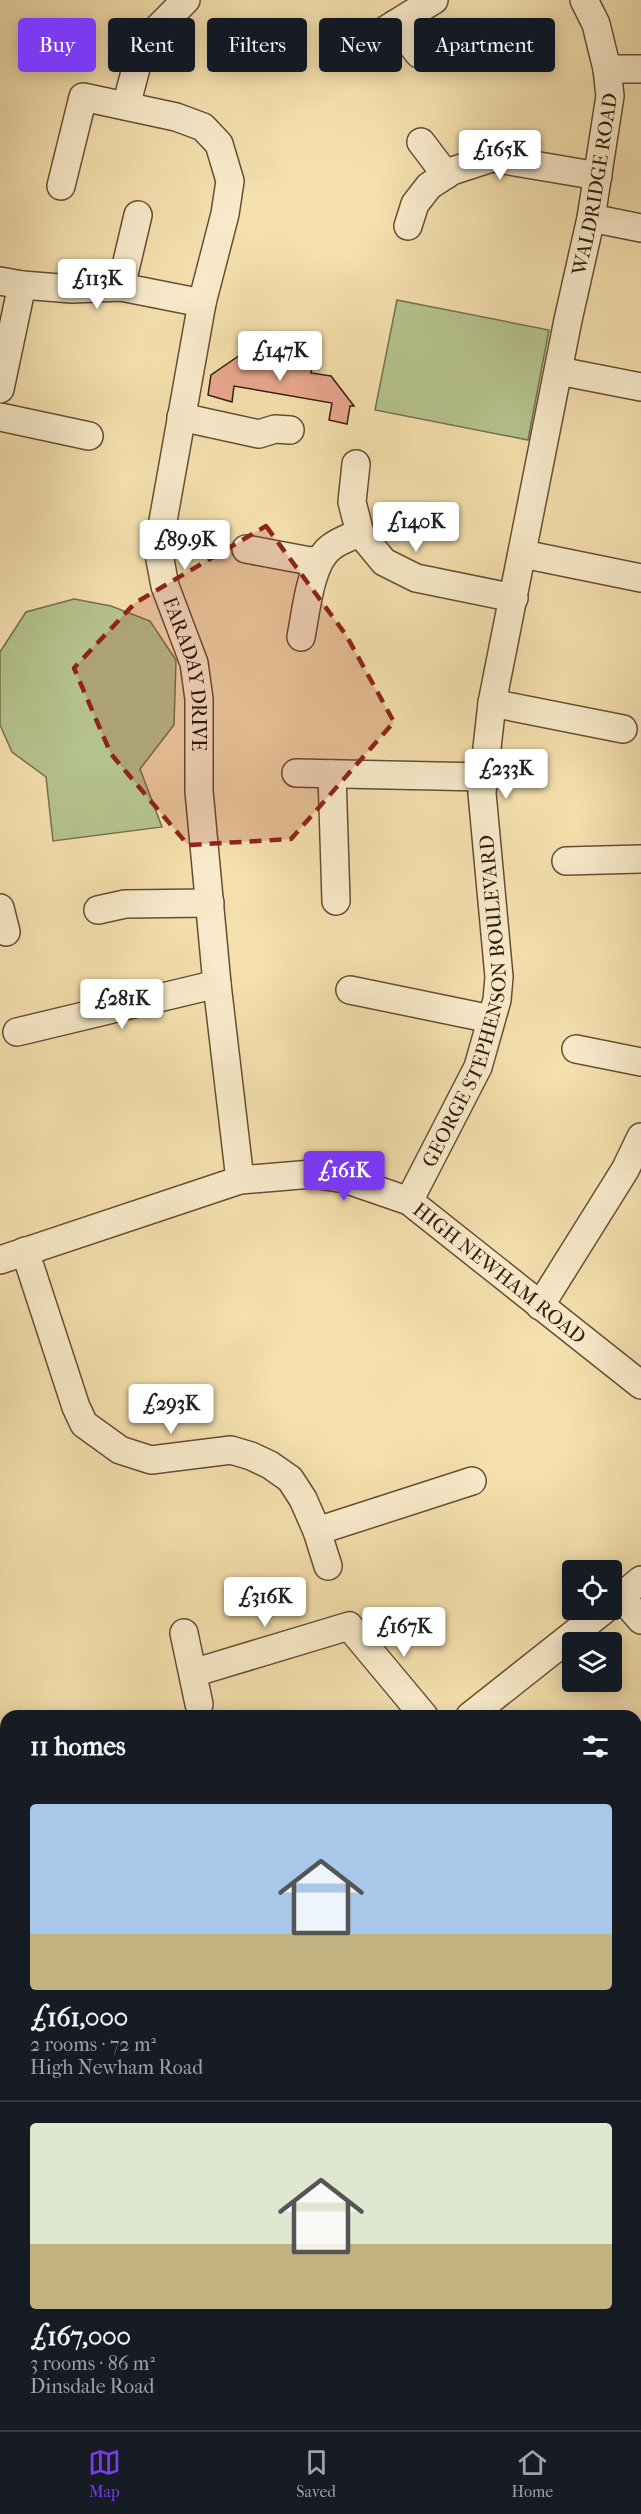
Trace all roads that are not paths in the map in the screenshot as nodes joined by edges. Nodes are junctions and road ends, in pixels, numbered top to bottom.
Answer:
1 (186, 0) edge
2 (434, 0) edge
3 (584, 0) edge
4 (402, 20) edge
5 (402, 33) edge
6 (414, 48) edge
7 (607, 69) junction
8 (641, 69) edge
9 (126, 106) junction
10 (421, 142) dead end
11 (446, 176) junction
12 (598, 176) junction
13 (61, 186) dead end
14 (138, 215) dead end
15 (591, 218) junction
16 (408, 226) dead end
17 (641, 228) edge
18 (11, 283) edge
19 (122, 287) junction
20 (202, 303) junction
21 (559, 370) junction
22 (641, 387) edge
23 (0, 389) edge
24 (0, 417) edge
25 (181, 417) junction
26 (290, 430) dead end
27 (89, 436) dead end
28 (356, 464) dead end
29 (360, 533) junction
30 (246, 549) dead end
31 (325, 554) junction
32 (523, 554) junction
33 (641, 578) edge
34 (514, 598) junction
35 (301, 637) dead end
36 (492, 703) junction
37 (623, 729) dead end
38 (296, 773) dead end
39 (332, 774) junction
40 (483, 777) junction
41 (641, 859) edge
42 (566, 861) dead end
43 (336, 901) dead end
44 (210, 903) junction
45 (98, 910) dead end
46 (217, 984) junction
47 (350, 990) dead end
48 (491, 1019) junction
49 (17, 1032) dead end
50 (576, 1049) dead end
51 (641, 1062) edge
52 (641, 1137) edge
53 (240, 1180) junction
54 (409, 1201) junction
55 (12, 1256) edge
56 (540, 1306) junction
57 (641, 1385) edge
58 (472, 1480) dead end
59 (317, 1531) junction
60 (328, 1566) dead end
61 (622, 1599) edge
62 (591, 1620) edge
63 (641, 1620) edge
64 (184, 1634) dead end
65 (193, 1673) junction
66 (199, 1704) dead end
67 (419, 1710) edge
68 (478, 1710) edge

1 - 9 street
2 - 4 street
3 - 7 street, WALDRIDGE ROAD
5 - 6 street
7 - 8 street
7 - 12 street, WALDRIDGE ROAD
9 - 13 street, FARADAY DRIVE
9 - 20 street, FARADAY DRIVE
10 - 11 street
11 - 12 street
11 - 16 street
12 - 15 street, WALDRIDGE ROAD
14 - 19 street
15 - 17 street
15 - 21 street, WALDRIDGE ROAD
18 - 19 street
18 - 23 street
19 - 20 street
20 - 25 street, FARADAY DRIVE
21 - 22 street
21 - 32 street, GEORGE STEPHENSON BOULEVARD
24 - 27 street
25 - 26 street
25 - 44 street, FARADAY DRIVE
28 - 29 street
29 - 31 street
29 - 34 street
30 - 31 street
31 - 35 street
32 - 33 street
32 - 34 street, GEORGE STEPHENSON BOULEVARD
34 - 36 street, GEORGE STEPHENSON BOULEVARD
36 - 37 street
36 - 40 street, GEORGE STEPHENSON BOULEVARD
38 - 39 street
39 - 40 street
39 - 43 street
40 - 48 street, GEORGE STEPHENSON BOULEVARD
41 - 42 street
44 - 45 street
44 - 46 street, FARADAY DRIVE
46 - 49 street
46 - 53 street, FARADAY DRIVE
47 - 48 street
48 - 54 street, GEORGE STEPHENSON BOULEVARD
50 - 51 street
52 - 56 street
53 - 54 street, HIGH NEWHAM ROAD
53 - 55 street, HIGH NEWHAM ROAD
54 - 56 street, HIGH NEWHAM ROAD
55 - 59 street
56 - 57 street, HIGH NEWHAM ROAD
58 - 59 street
59 - 60 street
61 - 63 street
62 - 68 street
64 - 65 street
65 - 66 street
65 - 67 street

